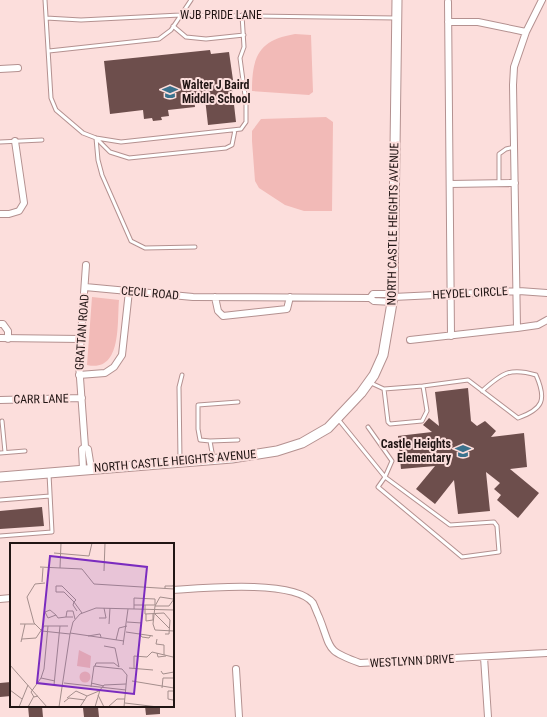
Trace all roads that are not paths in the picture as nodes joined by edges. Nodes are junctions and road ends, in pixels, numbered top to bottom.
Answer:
1 (45, 0) edge
2 (191, 0) edge
3 (397, 0) edge
4 (542, 0) edge
5 (448, 2) dead end
6 (180, 15) junction
7 (242, 15) junction
8 (46, 18) junction
9 (397, 18) junction
10 (448, 22) junction
11 (173, 26) junction
12 (526, 32) junction
13 (244, 35) junction
14 (49, 50) junction
15 (18, 68) dead end
16 (0, 69) edge
17 (235, 130) junction
18 (96, 138) junction
19 (42, 140) dead end
20 (15, 141) junction
21 (0, 142) edge
22 (515, 147) junction
23 (499, 183) junction
24 (515, 183) junction
25 (450, 184) junction
26 (0, 214) edge
27 (195, 247) dead end
28 (86, 265) dead end
29 (85, 287) junction
30 (129, 291) junction
31 (516, 291) junction
32 (547, 293) edge
33 (450, 294) junction
34 (215, 297) junction
35 (290, 297) junction
36 (393, 297) junction
37 (370, 298) joint
38 (547, 320) edge
39 (0, 324) edge
40 (517, 328) junction
41 (452, 336) junction
42 (0, 338) edge
43 (8, 339) junction
44 (81, 339) junction
45 (410, 340) dead end
46 (79, 375) junction
47 (182, 375) dead end
48 (369, 382) junction
49 (423, 386) junction
50 (384, 389) junction
51 (482, 391) junction
52 (82, 398) junction
53 (0, 400) edge
54 (238, 402) dead end
55 (338, 419) junction
56 (2, 421) dead end
57 (368, 427) dead end
58 (238, 440) dead end
59 (210, 441) junction
60 (25, 451) dead end
61 (5, 452) junction
62 (0, 453) edge
63 (214, 459) junction
64 (181, 462) junction
65 (87, 469) junction
66 (48, 472) junction
67 (0, 477) edge
68 (385, 477) junction
69 (50, 496) junction
70 (0, 500) edge
71 (0, 536) edge
72 (174, 590) edge
73 (10, 598) edge
74 (0, 599) edge
75 (547, 653) edge
76 (484, 657) junction
77 (236, 669) dead end
78 (239, 717) edge
79 (488, 717) edge

1 - 8 lane
2 - 6 lane
3 - 9 street, NORTH CASTLE HEIGHTS AVENUE
4 - 12 street
5 - 10 street
6 - 7 lane, WJB PRIDE LANE
6 - 8 lane, WJB PRIDE LANE
6 - 11 lane
7 - 9 lane, WJB PRIDE LANE
7 - 13 lane
8 - 14 lane
9 - 36 street, NORTH CASTLE HEIGHTS AVENUE
10 - 12 street
10 - 25 street
11 - 13 lane
11 - 14 lane
12 - 22 street
13 - 17 lane
14 - 18 lane
15 - 16 street
17 - 18 lane
17 - 18 lane
18 - 27 lane
19 - 20 lane
20 - 21 lane
20 - 26 street
22 - 23 lane
22 - 24 street
23 - 24 street
23 - 25 street
24 - 31 street
25 - 33 street
28 - 29 street, GRATTAN ROAD
29 - 30 street, CECIL ROAD
29 - 44 street, GRATTAN ROAD
30 - 34 street, CECIL ROAD
30 - 46 street
31 - 32 street, HEYDEL CIRCLE
31 - 33 street, HEYDEL CIRCLE
31 - 40 street
33 - 36 street, HEYDEL CIRCLE
33 - 41 street
34 - 35 street, CECIL ROAD
34 - 35 street
35 - 37 street, CECIL ROAD
36 - 37 street, HEYDEL CIRCLE
36 - 48 street, NORTH CASTLE HEIGHTS AVENUE
38 - 40 street
39 - 43 street
40 - 41 street
41 - 45 street
42 - 43 street
43 - 44 street
44 - 46 street, GRATTAN ROAD
46 - 52 street, GRATTAN ROAD
47 - 64 lane
48 - 50 lane
48 - 55 street, NORTH CASTLE HEIGHTS AVENUE
49 - 50 lane
49 - 50 lane
49 - 51 lane
51 - 51 lane
52 - 53 street, CARR LANE
52 - 65 street, GRATTAN ROAD
54 - 59 lane
55 - 63 street, NORTH CASTLE HEIGHTS AVENUE
55 - 68 lane
56 - 61 lane
57 - 68 lane
58 - 59 lane
59 - 63 lane
60 - 61 lane
61 - 62 lane
63 - 64 street, NORTH CASTLE HEIGHTS AVENUE
64 - 65 street, NORTH CASTLE HEIGHTS AVENUE
65 - 66 street, NORTH CASTLE HEIGHTS AVENUE
66 - 67 street, NORTH CASTLE HEIGHTS AVENUE
66 - 69 lane
68 - 68 lane
69 - 70 lane
69 - 71 lane
72 - 76 street, WESTLYNN DRIVE
73 - 74 street
75 - 76 street, WESTLYNN DRIVE
76 - 79 street
77 - 78 street

